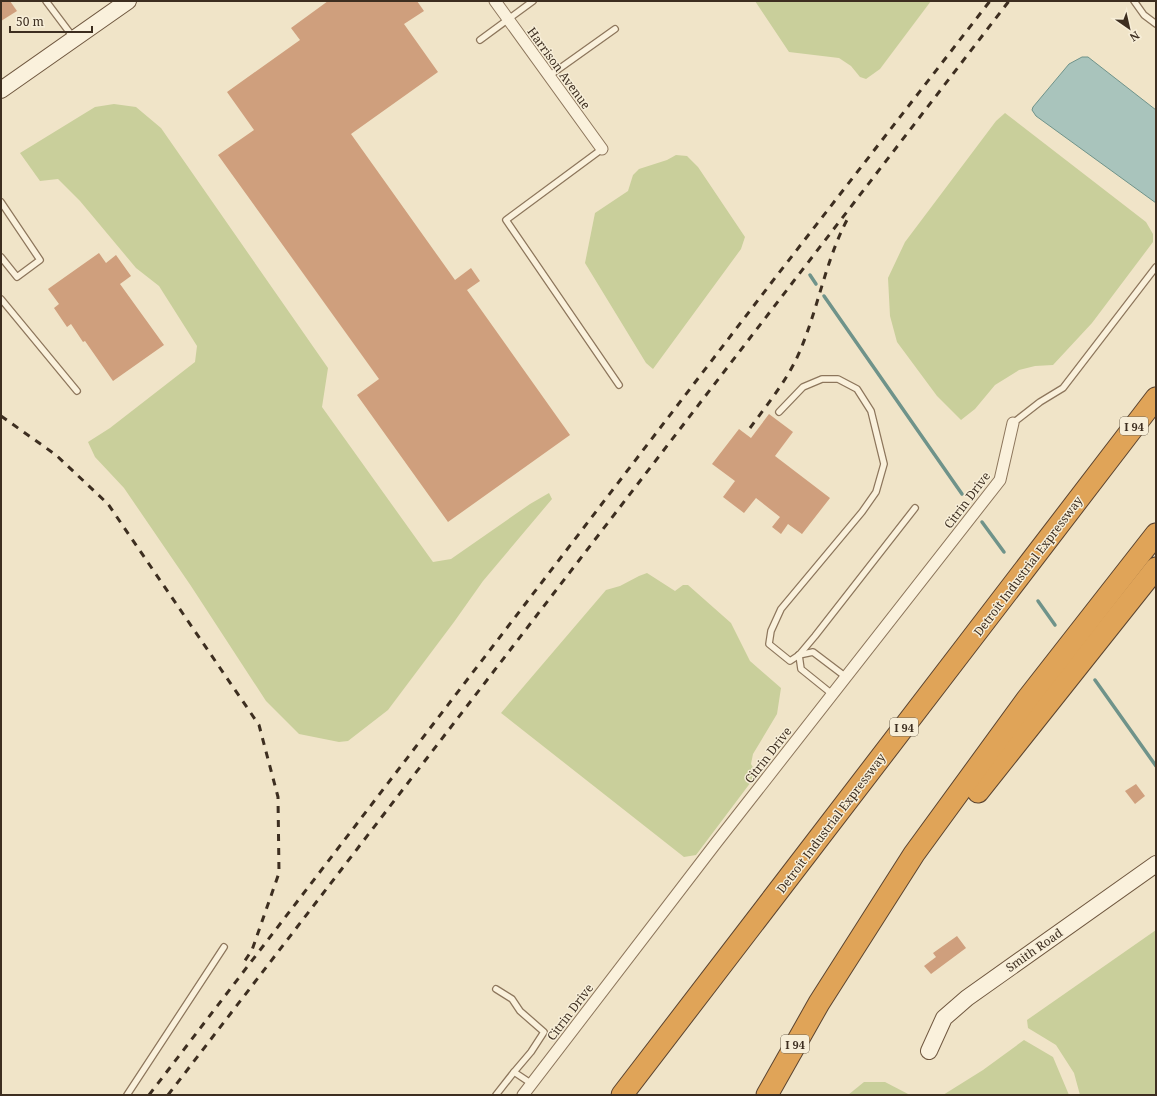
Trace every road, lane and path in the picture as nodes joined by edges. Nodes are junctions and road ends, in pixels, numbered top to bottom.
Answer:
1 (46, 1) edge
2 (128, 1) edge
3 (495, 1) edge
4 (533, 1) edge
5 (1134, 1) edge
6 (508, 19) junction
7 (1156, 24) edge
8 (615, 29) dead end
9 (75, 39) junction
10 (480, 40) dead end
11 (549, 76) junction
12 (1, 90) edge
13 (602, 149) joint
14 (1, 202) edge
15 (1, 257) edge
16 (7, 266) junction
17 (1156, 268) edge
18 (1, 269) edge
19 (1, 299) edge
20 (619, 385) dead end
21 (77, 391) dead end
22 (1156, 398) edge
23 (779, 412) dead end
24 (1013, 423) joint
25 (915, 508) dead end
26 (1156, 534) edge
27 (1156, 568) edge
28 (799, 655) junction
29 (846, 677) junction
30 (832, 694) junction
31 (1156, 864) edge
32 (224, 947) dead end
33 (496, 989) dead end
34 (819, 1003) junction
35 (928, 1051) dead end
36 (514, 1072) junction
37 (532, 1084) junction
38 (628, 1091) edge
39 (127, 1095) edge
40 (496, 1095) edge
41 (523, 1095) edge
42 (767, 1095) edge

1 - 9 lane
2 - 9 street
3 - 6 street, Harrison Avenue
4 - 6 lane
5 - 7 lane
6 - 10 lane
6 - 11 street, Harrison Avenue
8 - 11 lane
9 - 12 street
11 - 13 street, Harrison Avenue
13 - 20 lane
14 - 16 lane
15 - 16 lane
16 - 18 lane
17 - 24 lane
19 - 21 lane
22 - 38 highway, Detroit Industrial Expressway / I 94
23 - 28 lane
24 - 29 street, Citrin Drive
25 - 28 lane
26 - 34 highway, I 94
27 - 34 highway
28 - 29 lane
28 - 30 lane
29 - 30 street, Citrin Drive
30 - 37 street, Citrin Drive
31 - 35 street, Smith Road
32 - 39 lane
33 - 36 lane
34 - 42 highway, I 94
36 - 37 lane
36 - 40 lane
37 - 41 street, Citrin Drive

